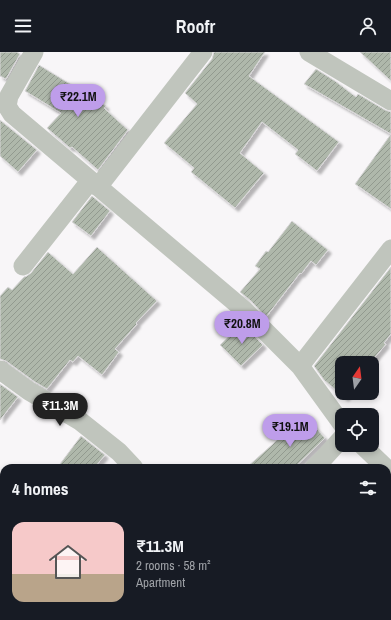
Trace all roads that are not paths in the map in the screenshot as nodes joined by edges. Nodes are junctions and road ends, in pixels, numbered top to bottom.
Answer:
1 (34, 52) edge
2 (204, 52) edge
3 (309, 52) edge
4 (391, 101) edge
5 (94, 184) junction
6 (391, 249) edge
7 (23, 266) dead end
8 (300, 366) junction
9 (0, 370) edge
10 (335, 414) edge
11 (335, 446) edge
12 (370, 452) edge
13 (130, 464) edge
14 (318, 464) edge
15 (383, 464) edge

1 - 5 street
2 - 5 street
3 - 4 street
5 - 7 street
5 - 8 street
6 - 8 street
8 - 10 street
9 - 13 street
11 - 14 street
12 - 15 street

